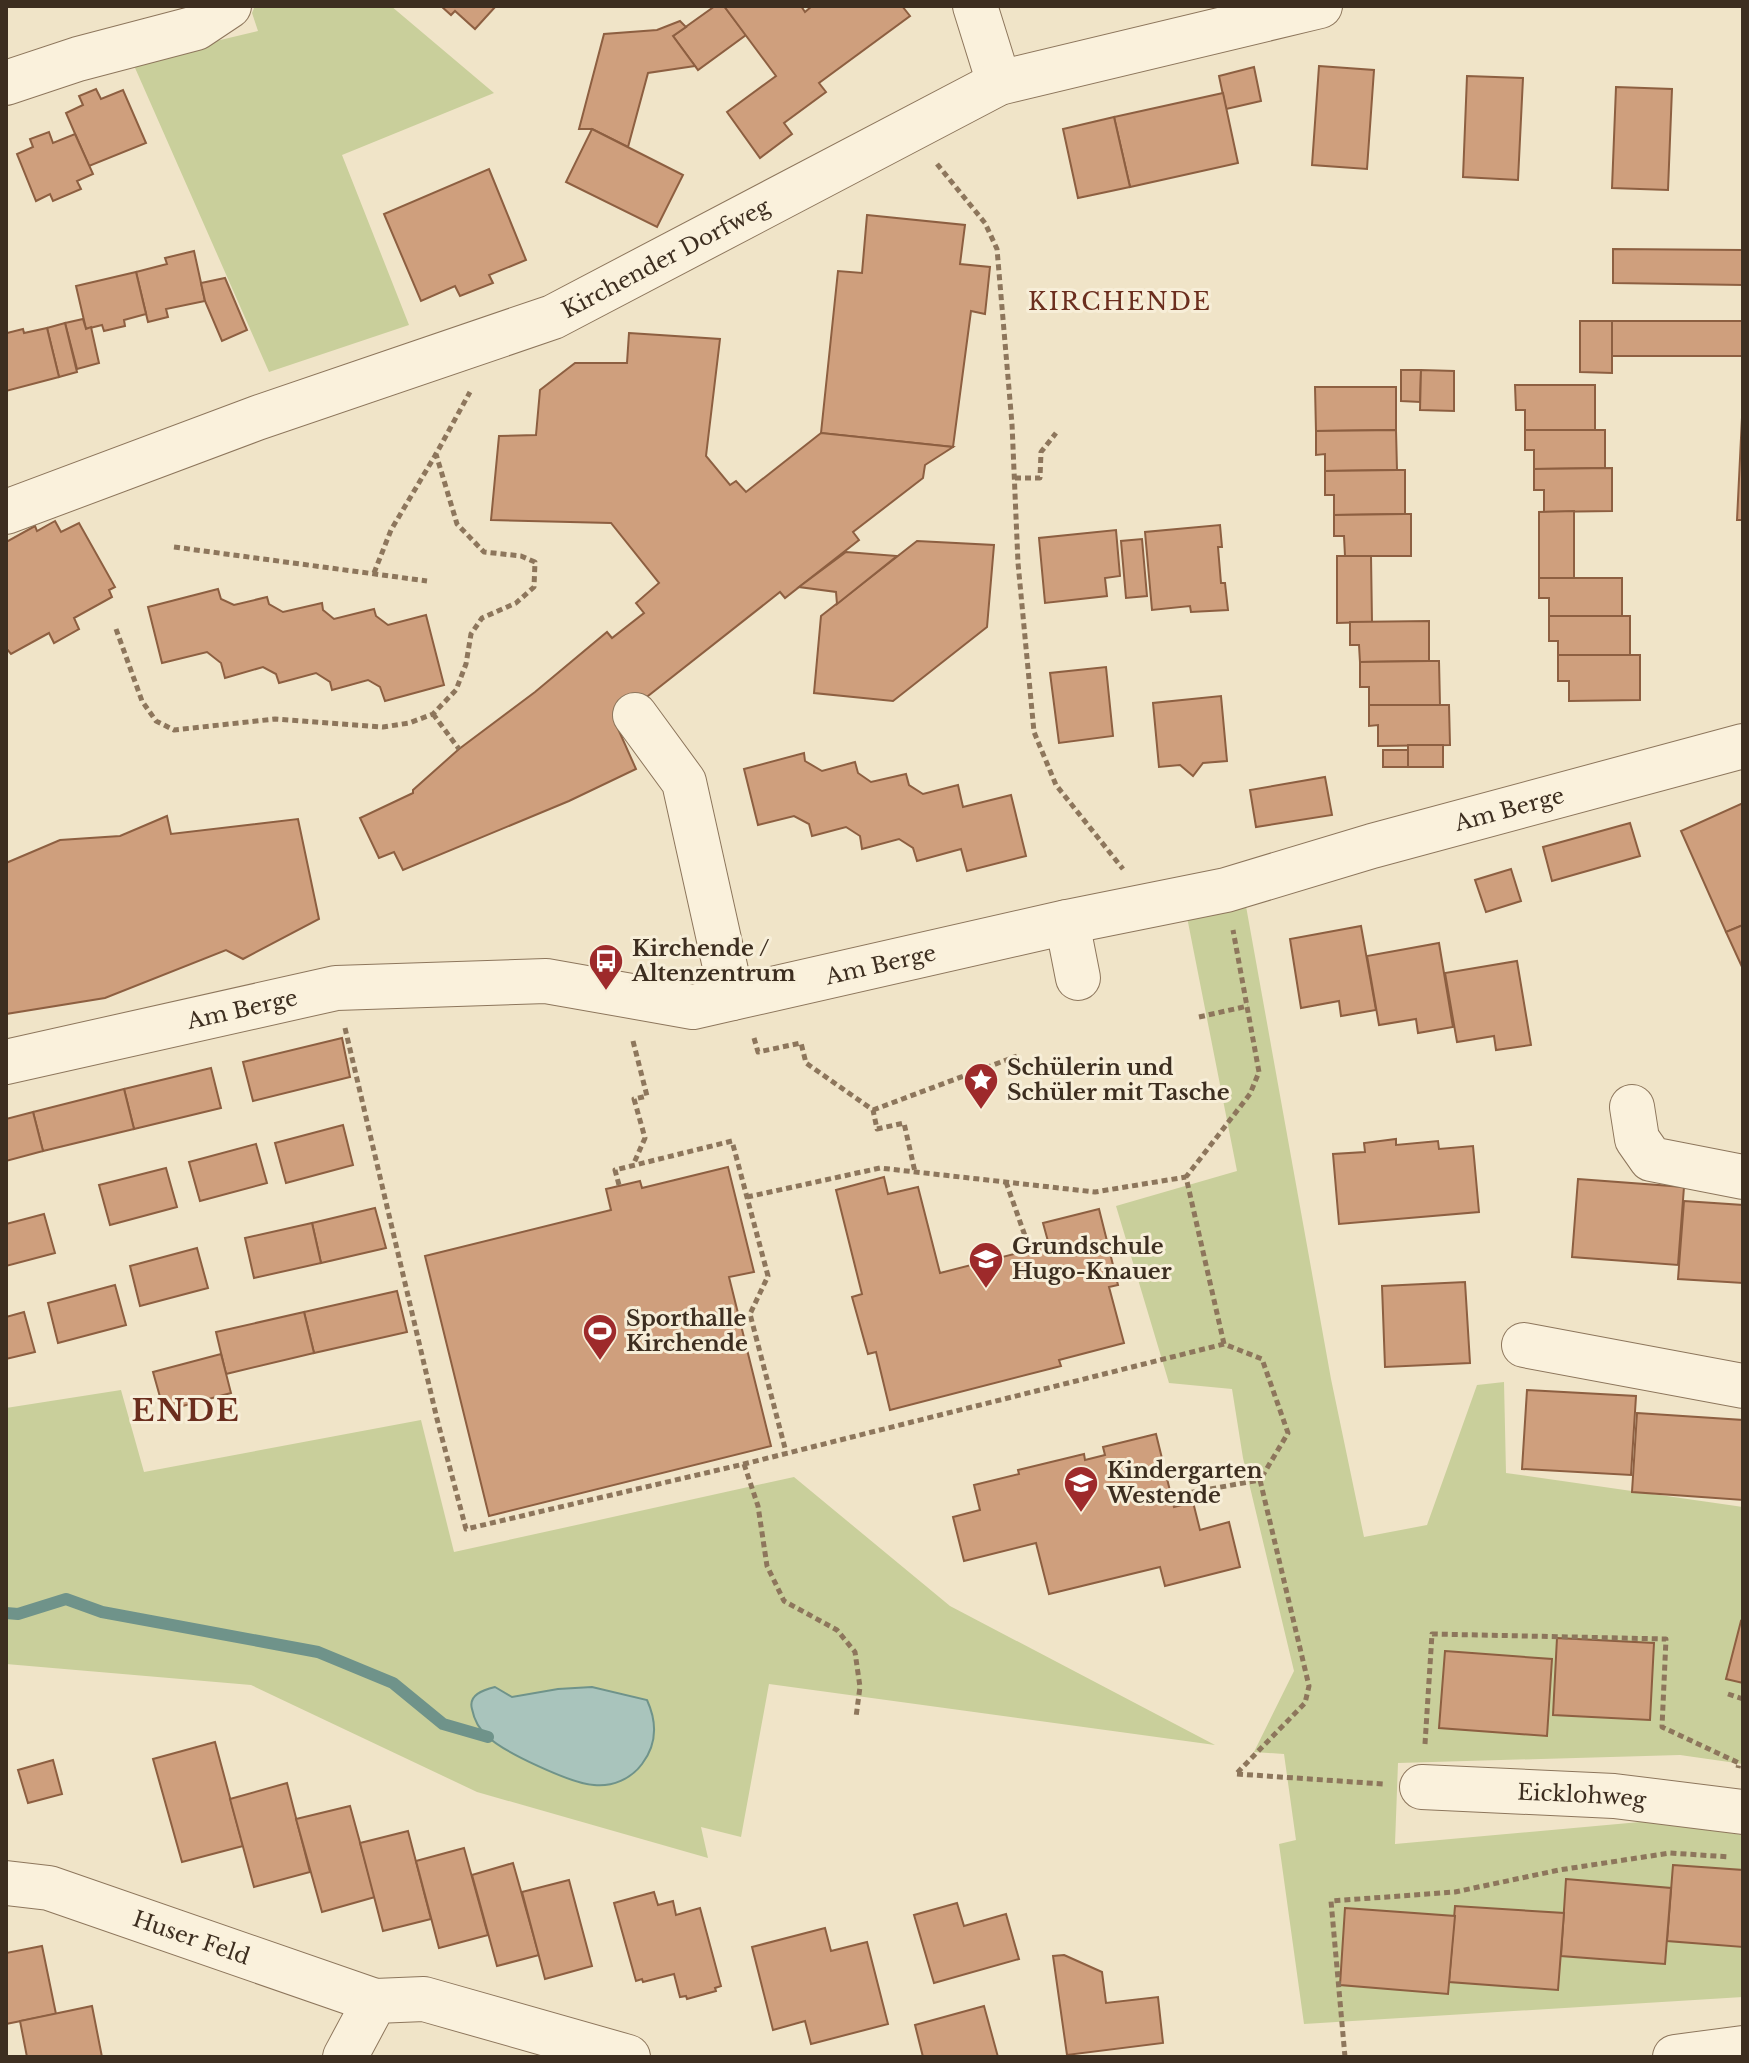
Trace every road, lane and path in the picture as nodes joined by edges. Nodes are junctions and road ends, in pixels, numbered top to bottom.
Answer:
1 (229, 6) edge
2 (975, 6) edge
3 (1320, 6) edge
4 (6, 83) edge
5 (999, 83) junction
6 (909, 129) junction
7 (500, 335) junction
8 (1056, 433) dead end
9 (436, 454) junction
10 (1015, 478) junction
11 (6, 512) edge
12 (174, 547) dead end
13 (374, 573) junction
14 (427, 581) dead end
15 (116, 629) dead end
16 (433, 714) junction
17 (635, 715) dead end
18 (1743, 746) edge
19 (459, 749) dead end
20 (1226, 890) junction
21 (1153, 905) junction
22 (1067, 922) junction
23 (1078, 978) dead end
24 (336, 988) junction
25 (1248, 1006) junction
26 (742, 1012) junction
27 (1199, 1017) dead end
28 (633, 1040) dead end
29 (1017, 1056) dead end
30 (6, 1062) edge
31 (1632, 1107) dead end
32 (873, 1110) junction
33 (634, 1163) junction
34 (915, 1172) junction
35 (1186, 1177) junction
36 (1743, 1177) edge
37 (1006, 1182) junction
38 (619, 1185) dead end
39 (747, 1197) junction
40 (1030, 1250) dead end
41 (1224, 1344) junction
42 (1524, 1345) dead end
43 (1743, 1386) edge
44 (786, 1452) junction
45 (744, 1464) junction
46 (1260, 1480) junction
47 (1171, 1496) dead end
48 (1728, 1694) dead end
49 (1743, 1699) edge
50 (856, 1717) dead end
51 (1405, 1786) junction
52 (1740, 1811) edge
53 (1743, 1858) edge
54 (6, 1883) edge
55 (375, 2001) junction
56 (1743, 2048) edge
57 (345, 2057) edge
58 (628, 2057) edge
59 (1345, 2057) edge
60 (1675, 2057) edge

1 - 4 street
2 - 5 street
3 - 5 street, Kirchender Dorfweg
5 - 6 street, Kirchender Dorfweg
6 - 7 street, Kirchender Dorfweg
6 - 10 path
7 - 9 path
7 - 11 street, Kirchender Dorfweg
8 - 10 path
9 - 13 path
9 - 16 path
10 - 21 path
12 - 13 path
13 - 14 path
15 - 16 path
16 - 19 path
17 - 26 street
18 - 20 street, Am Berge
20 - 21 street, Am Berge
20 - 25 path
21 - 22 street, Am Berge
22 - 23 street
22 - 26 street, Am Berge
24 - 26 street, Am Berge
24 - 30 street, Am Berge
24 - 45 path
25 - 27 path
25 - 35 path
26 - 32 path
28 - 33 path
29 - 32 path
31 - 36 street
32 - 34 path
33 - 38 path
33 - 39 path
34 - 37 path
34 - 39 path
35 - 37 path
35 - 41 path
37 - 40 path
39 - 44 path
41 - 44 path
41 - 46 path
42 - 43 street
44 - 45 path
45 - 50 path
46 - 47 path
46 - 51 path
48 - 49 path
51 - 52 street, Eicklohweg
51 - 52 path
53 - 59 path
54 - 55 street, Huser Feld
55 - 57 street
55 - 58 street
56 - 60 street

